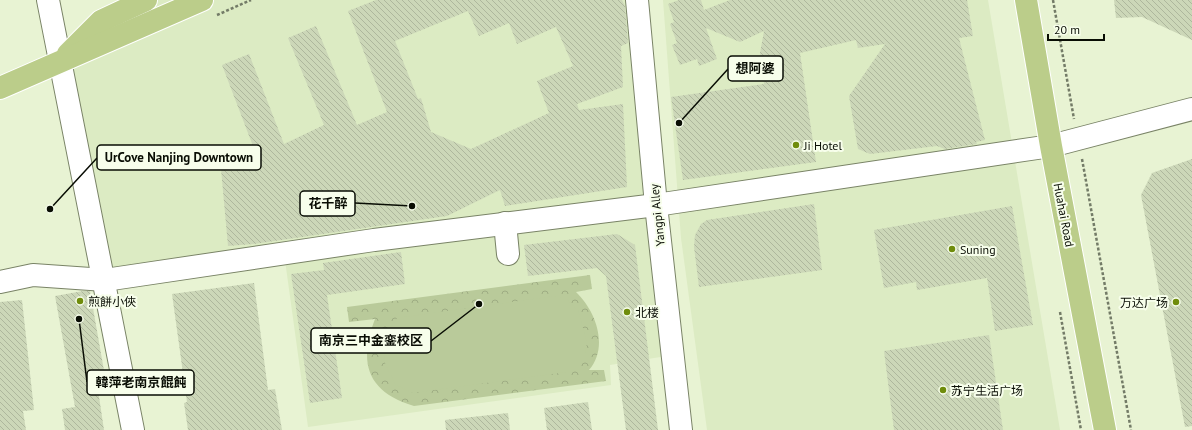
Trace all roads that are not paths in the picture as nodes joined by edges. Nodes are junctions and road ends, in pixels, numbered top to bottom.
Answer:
1 (48, 0) edge
2 (146, 0) edge
3 (202, 0) edge
4 (636, 0) edge
5 (1026, 0) edge
6 (60, 62) junction
7 (0, 88) edge
8 (1192, 109) edge
9 (1051, 146) junction
10 (656, 205) junction
11 (505, 223) junction
12 (508, 254) dead end
13 (105, 280) junction
14 (0, 282) edge
15 (133, 430) edge
16 (681, 430) edge
17 (1105, 430) edge

1 - 6 street
2 - 6 main road
3 - 6 street
4 - 10 street, Yangpi Alley
5 - 9 main road, Huahai Road
6 - 7 street
6 - 13 street
8 - 9 street
9 - 10 street
9 - 17 main road, Huahai Road
10 - 11 street
10 - 16 street, Yangpi Alley
11 - 12 street
11 - 13 street
13 - 14 street
13 - 15 street

